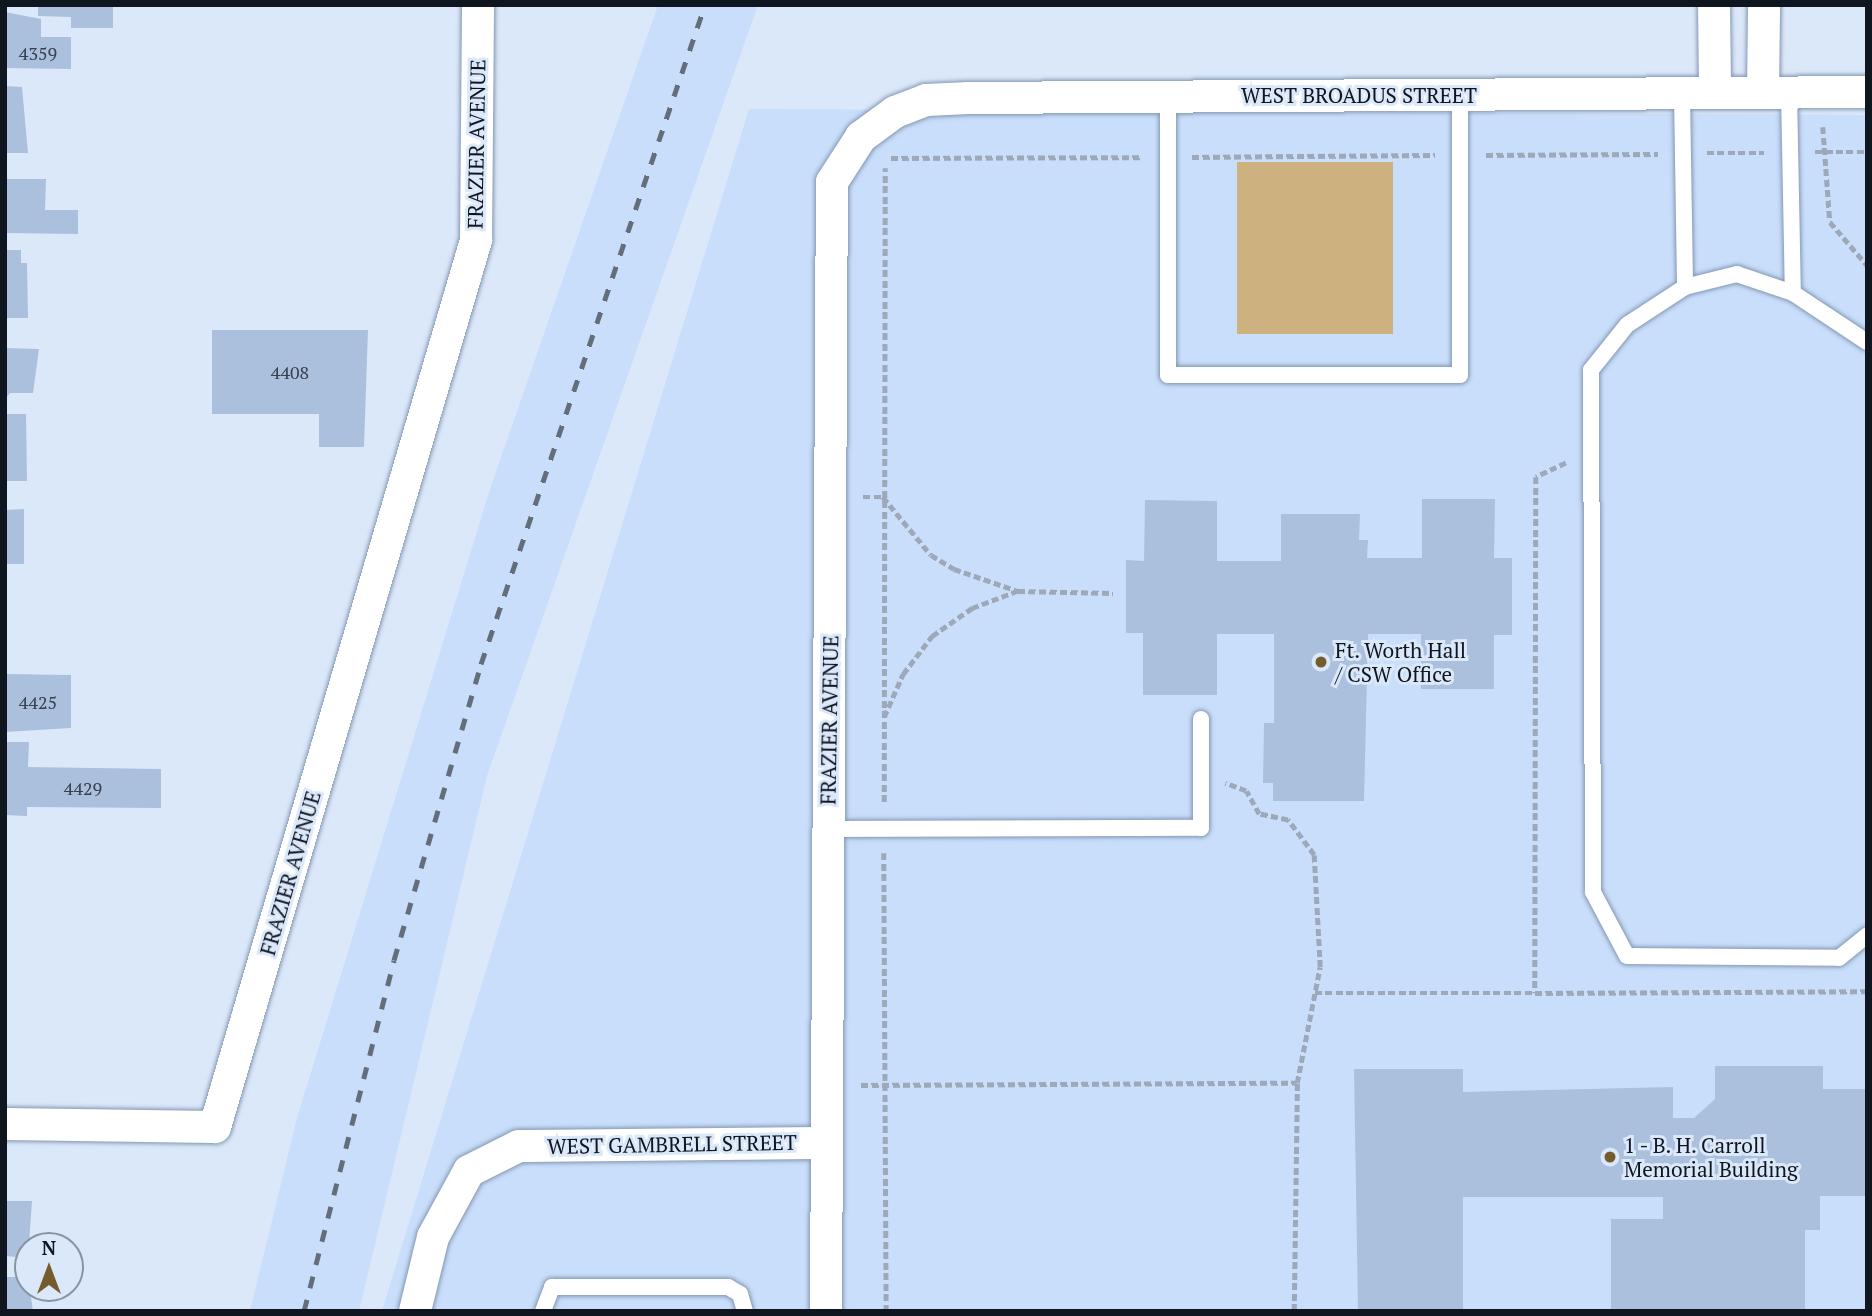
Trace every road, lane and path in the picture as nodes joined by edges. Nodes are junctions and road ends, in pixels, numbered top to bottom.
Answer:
1 (478, 5) edge
2 (1714, 5) edge
3 (1764, 5) edge
4 (1867, 92) edge
5 (1715, 93) junction
6 (1787, 93) junction
7 (1682, 94) junction
8 (1460, 95) junction
9 (1168, 97) junction
10 (861, 137) joint
11 (1827, 152) junction
12 (1867, 152) edge
13 (1658, 154) dead end
14 (1460, 155) junction
15 (1168, 157) junction
16 (1867, 265) edge
17 (1685, 287) junction
18 (1793, 293) junction
19 (1867, 342) edge
20 (831, 497) junction
21 (883, 497) junction
22 (1018, 591) junction
23 (1113, 593) dead end
24 (884, 719) junction
25 (1201, 719) dead end
26 (1201, 775) junction
27 (828, 829) junction
28 (884, 829) junction
29 (1867, 935) edge
30 (1315, 993) junction
31 (1535, 993) dead end
32 (1297, 1083) junction
33 (826, 1085) junction
34 (885, 1085) junction
35 (5, 1124) edge
36 (825, 1143) junction
37 (415, 1311) edge
38 (543, 1311) edge
39 (744, 1311) edge
40 (826, 1311) edge
41 (886, 1311) edge
42 (1294, 1311) edge

1 - 35 street, FRAZIER AVENUE
2 - 5 street
3 - 6 street
4 - 6 street, WEST BROADUS STREET
5 - 6 street, WEST BROADUS STREET
5 - 7 street, WEST BROADUS STREET
6 - 11 path
6 - 18 lane
7 - 8 street, WEST BROADUS STREET
7 - 17 lane
8 - 9 street, WEST BROADUS STREET
8 - 14 lane
9 - 10 street, WEST BROADUS STREET
9 - 15 lane
10 - 20 street, FRAZIER AVENUE
11 - 12 path
11 - 16 path
13 - 14 path
14 - 15 path
14 - 15 lane
15 - 21 path
17 - 18 lane
17 - 29 lane
18 - 19 lane
20 - 21 path
20 - 27 street, FRAZIER AVENUE
21 - 22 path
21 - 24 path
22 - 23 path
22 - 24 path
24 - 28 path
25 - 26 lane
26 - 28 lane
26 - 30 path
27 - 28 lane
27 - 33 street, FRAZIER AVENUE
28 - 34 path
30 - 31 path
30 - 32 path
32 - 34 path
32 - 42 path
33 - 34 path
33 - 36 street, FRAZIER AVENUE
34 - 41 path
36 - 37 street, WEST GAMBRELL STREET
36 - 40 street, FRAZIER AVENUE
38 - 39 lane

